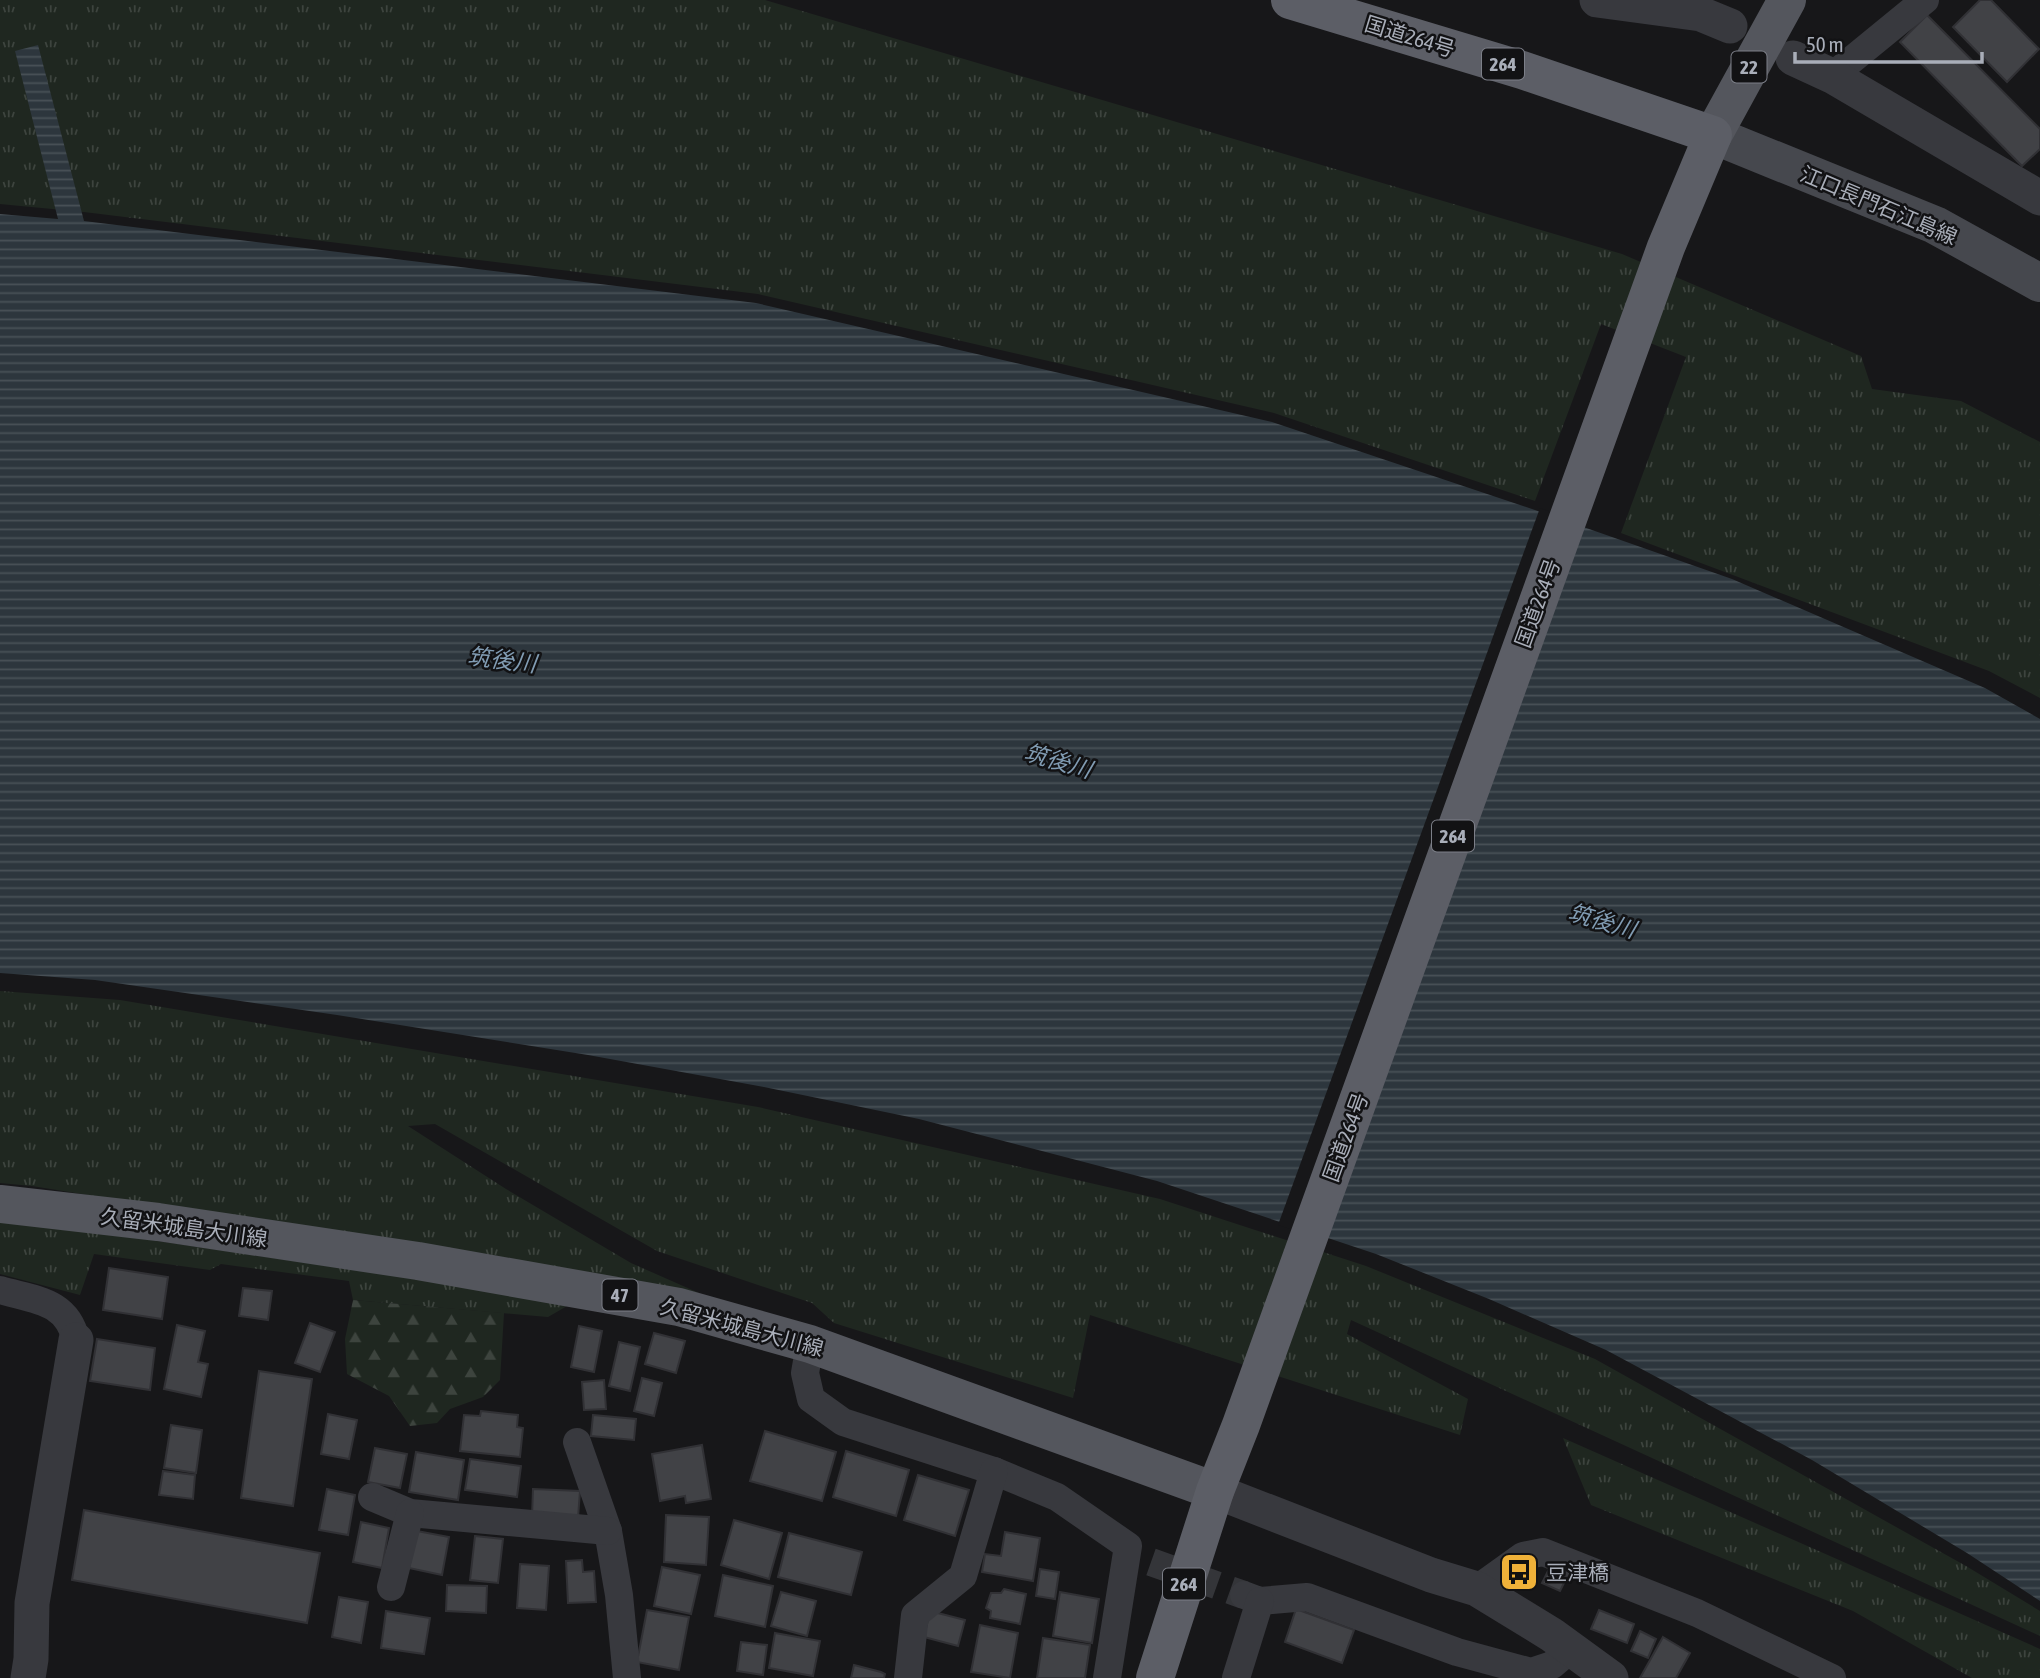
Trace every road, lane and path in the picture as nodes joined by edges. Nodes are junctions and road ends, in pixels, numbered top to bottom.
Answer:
1 (1290, 0) edge
2 (1597, 0) edge
3 (1787, 0) edge
4 (1925, 0) edge
5 (1336, 6) edge
6 (1699, 10) edge
7 (1793, 58) dead end
8 (1832, 76) junction
9 (1713, 135) junction
10 (2040, 198) edge
11 (2040, 283) edge
12 (0, 1204) edge
13 (0, 1290) edge
14 (76, 1340) joint
15 (810, 1343) junction
16 (577, 1442) dead end
17 (994, 1471) junction
18 (1215, 1490) junction
19 (372, 1497) dead end
20 (410, 1513) junction
21 (608, 1531) junction
22 (1128, 1546) junction
23 (1151, 1562) tunnel mouth
24 (391, 1587) dead end
25 (1477, 1589) junction
26 (1571, 1649) junction
27 (1530, 1675) edge
28 (28, 1678) edge
29 (627, 1678) edge
30 (908, 1678) edge
31 (1107, 1678) edge
32 (1155, 1678) edge
33 (1237, 1678) edge
34 (1611, 1678) edge
35 (1832, 1678) edge

1 - 5 highway, 国道264号 / 264
2 - 6 street
3 - 9 main road, 22
4 - 8 street
5 - 9 highway, 国道264号 / 264
7 - 8 street
8 - 10 street
9 - 11 main road, 江口長門石江島線
9 - 18 highway, 国道264号 / 264
12 - 15 main road, 久留米城島大川線 / 47
13 - 14 street
14 - 28 street
15 - 17 street
15 - 18 main road, 久留米城島大川線 / 47
16 - 21 street
17 - 22 street
17 - 30 street
18 - 25 street
18 - 32 highway, 264
19 - 20 street
20 - 21 street
20 - 24 street
21 - 29 street
22 - 23 street
22 - 31 street
25 - 26 street
25 - 35 street
26 - 27 street
26 - 34 street
27 - 33 street

